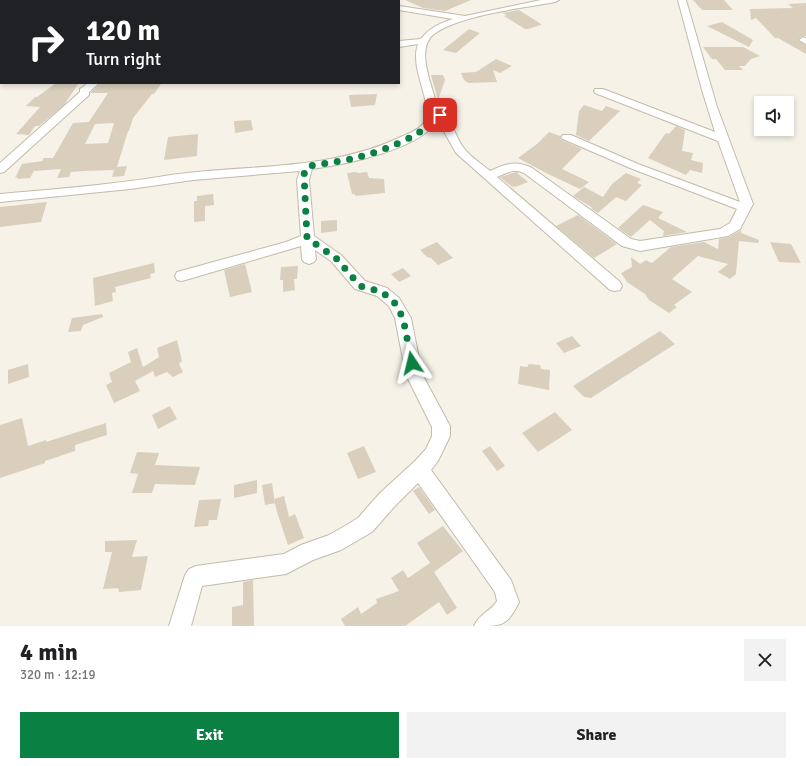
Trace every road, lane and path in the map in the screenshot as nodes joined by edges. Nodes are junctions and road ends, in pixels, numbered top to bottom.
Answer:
1 (556, 0) edge
2 (682, 0) edge
3 (523, 2) edge
4 (400, 8) edge
5 (467, 18) junction
6 (424, 41) junction
7 (400, 44) edge
8 (93, 84) edge
9 (599, 91) dead end
10 (433, 111) junction
11 (567, 137) dead end
12 (723, 139) junction
13 (308, 166) junction
14 (0, 169) edge
15 (489, 176) junction
16 (0, 198) edge
17 (744, 207) junction
18 (307, 238) junction
19 (309, 259) dead end
20 (182, 276) dead end
21 (615, 286) dead end
22 (420, 470) junction
23 (180, 626) edge
24 (485, 626) edge

1 - 3 street
2 - 12 street
3 - 5 street
4 - 5 street
5 - 6 street
6 - 7 street
6 - 10 street
8 - 14 street
9 - 12 street
10 - 13 street
10 - 15 street
11 - 17 street
12 - 17 street
13 - 16 street
13 - 18 street
15 - 17 street
15 - 21 street
18 - 19 street
18 - 20 street
18 - 22 street
22 - 23 street
22 - 24 street

